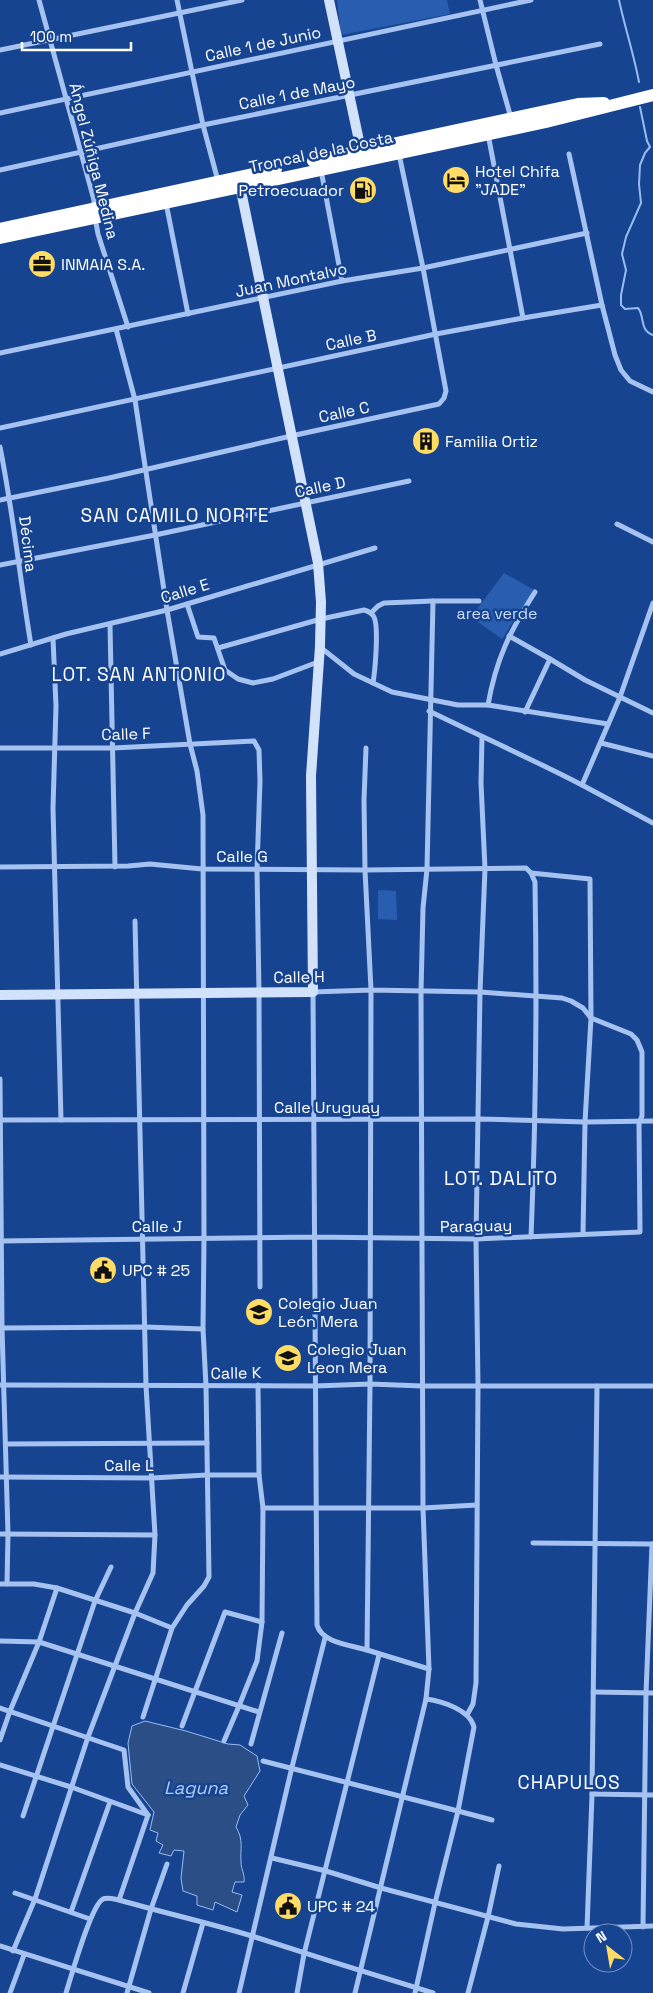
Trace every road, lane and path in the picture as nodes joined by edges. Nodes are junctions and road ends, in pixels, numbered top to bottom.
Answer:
1 (39, 0) edge
2 (177, 0) edge
3 (242, 0) edge
4 (329, 0) edge
5 (480, 0) edge
6 (532, 0) edge
7 (482, 10) junction
8 (180, 14) junction
9 (51, 39) junction
10 (337, 40) junction
11 (600, 44) dead end
12 (0, 50) edge
13 (496, 65) junction
14 (192, 72) junction
15 (653, 95) edge
16 (349, 96) junction
17 (67, 98) junction
18 (619, 102) junction
19 (0, 113) edge
20 (511, 118) junction
21 (203, 124) junction
22 (488, 133) junction
23 (361, 150) junction
24 (81, 151) junction
25 (399, 152) junction
26 (569, 154) dead end
27 (319, 164) junction
28 (0, 170) edge
29 (218, 181) junction
30 (240, 186) junction
31 (166, 202) junction
32 (94, 213) junction
33 (0, 228) edge
34 (587, 234) junction
35 (0, 238) edge
36 (510, 249) junction
37 (423, 268) junction
38 (342, 281) junction
39 (263, 299) junction
40 (602, 305) junction
41 (188, 314) junction
42 (523, 318) junction
43 (128, 327) junction
44 (116, 329) junction
45 (436, 334) junction
46 (0, 353) edge
47 (278, 368) junction
48 (653, 392) edge
49 (135, 400) junction
50 (0, 428) edge
51 (291, 436) junction
52 (0, 447) edge
53 (147, 469) junction
54 (409, 481) dead end
55 (10, 498) junction
56 (0, 500) edge
57 (306, 502) junction
58 (617, 524) dead end
59 (156, 535) junction
60 (653, 542) edge
61 (375, 548) dead end
62 (17, 562) junction
63 (318, 564) junction
64 (0, 565) edge
65 (535, 592) dead end
66 (433, 601) junction
67 (479, 601) dead end
68 (653, 603) edge
69 (187, 604) junction
70 (167, 610) junction
71 (371, 613) junction
72 (321, 619) junction
73 (110, 625) junction
74 (509, 636) junction
75 (53, 638) junction
76 (30, 645) junction
77 (320, 646) junction
78 (218, 648) junction
79 (0, 654) edge
80 (550, 659) junction
81 (319, 662) junction
82 (374, 683) junction
83 (620, 697) junction
84 (430, 699) junction
85 (488, 705) junction
86 (429, 711) junction
87 (525, 712) junction
88 (653, 713) edge
89 (608, 724) junction
90 (482, 737) junction
91 (601, 743) junction
92 (190, 744) junction
93 (56, 747) junction
94 (0, 748) edge
95 (114, 748) junction
96 (366, 748) dead end
97 (653, 756) edge
98 (582, 785) junction
99 (653, 823) edge
100 (115, 866) junction
101 (0, 867) edge
102 (54, 867) junction
103 (312, 868) junction
104 (202, 869) junction
105 (257, 869) junction
106 (427, 869) junction
107 (485, 869) junction
108 (365, 870) junction
109 (531, 872) junction
110 (135, 921) dead end
111 (371, 990) junction
112 (312, 992) junction
113 (421, 992) junction
114 (480, 992) junction
115 (203, 993) junction
116 (259, 993) junction
117 (136, 994) junction
118 (0, 995) edge
119 (58, 995) junction
120 (537, 996) junction
121 (592, 1018) junction
122 (0, 1079) edge
123 (139, 1119) junction
124 (204, 1119) junction
125 (260, 1119) junction
126 (313, 1119) junction
127 (370, 1119) junction
128 (422, 1119) junction
129 (480, 1119) junction
130 (0, 1120) edge
131 (61, 1120) junction
132 (536, 1121) junction
133 (653, 1121) edge
134 (585, 1122) junction
135 (639, 1123) junction
136 (640, 1232) joint
137 (583, 1234) junction
138 (259, 1237) junction
139 (314, 1237) junction
140 (530, 1237) junction
141 (142, 1239) junction
142 (204, 1239) junction
143 (369, 1239) junction
144 (422, 1239) junction
145 (476, 1239) junction
146 (1, 1242) edge
147 (260, 1287) dead end
148 (146, 1327) junction
149 (2, 1328) junction
150 (203, 1329) junction
151 (370, 1384) junction
152 (2, 1385) edge
153 (258, 1385) junction
154 (478, 1385) junction
155 (146, 1386) junction
156 (206, 1386) junction
157 (314, 1386) junction
158 (422, 1386) junction
159 (597, 1386) junction
160 (653, 1386) edge
161 (207, 1443) junction
162 (6, 1444) junction
163 (150, 1444) junction
164 (207, 1475) junction
165 (259, 1475) junction
166 (3, 1477) edge
167 (152, 1478) junction
168 (477, 1505) junction
169 (263, 1508) junction
170 (368, 1508) junction
171 (423, 1508) junction
172 (315, 1509) junction
173 (0, 1534) edge
174 (8, 1534) junction
175 (156, 1535) junction
176 (533, 1543) dead end
177 (595, 1544) junction
178 (653, 1544) edge
179 (111, 1567) dead end
180 (0, 1584) edge
181 (7, 1584) junction
182 (57, 1588) junction
183 (96, 1601) junction
184 (135, 1613) junction
185 (262, 1622) junction
186 (172, 1628) junction
187 (282, 1633) dead end
188 (326, 1638) junction
189 (0, 1640) edge
190 (39, 1642) junction
191 (367, 1650) junction
192 (77, 1653) junction
193 (379, 1654) junction
194 (115, 1665) junction
195 (429, 1668) junction
196 (156, 1680) junction
197 (194, 1692) junction
198 (593, 1692) junction
199 (646, 1692) junction
200 (653, 1693) edge
201 (426, 1699) junction
202 (239, 1706) junction
203 (0, 1708) edge
204 (10, 1711) junction
205 (259, 1712) junction
206 (467, 1715) junction
207 (143, 1717) dead end
208 (54, 1726) junction
209 (182, 1726) dead end
210 (88, 1737) junction
211 (0, 1740) edge
212 (224, 1741) dead end
213 (251, 1744) dead end
214 (263, 1761) dead end
215 (0, 1765) edge
216 (292, 1767) junction
217 (36, 1777) junction
218 (347, 1782) junction
219 (71, 1787) junction
220 (592, 1794) junction
221 (645, 1795) junction
222 (653, 1795) edge
223 (404, 1796) junction
224 (110, 1802) junction
225 (458, 1811) junction
226 (148, 1815) junction
227 (23, 1816) dead end
228 (492, 1820) dead end
229 (272, 1858) junction
230 (167, 1864) dead end
231 (499, 1866) dead end
232 (326, 1871) junction
233 (380, 1888) junction
234 (15, 1893) dead end
235 (35, 1899) junction
236 (118, 1900) junction
237 (434, 1903) junction
238 (151, 1909) junction
239 (71, 1912) junction
240 (488, 1917) junction
241 (90, 1919) junction
242 (587, 1923) edge
243 (203, 1924) junction
244 (653, 1926) edge
245 (633, 1927) edge
246 (644, 1927) junction
247 (583, 1928) edge
248 (254, 1936) junction
249 (0, 1946) edge
250 (14, 1951) junction
251 (24, 1954) junction
252 (304, 1954) junction
253 (74, 1968) junction
254 (360, 1969) junction
255 (129, 1986) junction
256 (416, 1990) edge
257 (10, 1993) edge
258 (66, 1993) edge
259 (127, 1993) edge
260 (149, 1993) edge
261 (183, 1993) edge
262 (239, 1993) edge
263 (297, 1993) edge
264 (355, 1993) edge
265 (433, 1993) edge
266 (468, 1993) edge

1 - 9 street, Ángel Zúñiga Medina
2 - 8 street
3 - 8 street
4 - 10 street
5 - 7 street
6 - 7 street, Calle 1 de Junio
7 - 10 street, Calle 1 de Junio
7 - 13 street
8 - 9 street
8 - 14 street
9 - 12 street
9 - 17 street, Ángel Zúñiga Medina
10 - 14 street, Calle 1 de Junio
10 - 16 street
11 - 13 street, Calle 1 de Mayo
13 - 16 street, Calle 1 de Mayo
13 - 20 street
14 - 17 street, Calle 1 de Junio
14 - 21 street
15 - 18 highway, Troncal de la Costa
16 - 21 street, Calle 1 de Mayo
16 - 23 street
17 - 19 street, Calle 1 de Junio
17 - 24 street, Ángel Zúñiga Medina
18 - 20 highway, Troncal de la Costa
18 - 22 highway, Troncal de la Costa
20 - 23 highway, Troncal de la Costa
21 - 24 street, Calle 1 de Mayo
21 - 29 street
22 - 25 highway, Troncal de la Costa
22 - 36 street
23 - 27 highway, Troncal de la Costa
24 - 28 street, Calle 1 de Mayo
24 - 32 street, Ángel Zúñiga Medina
25 - 27 highway, Troncal de la Costa
25 - 37 street, Calle C
26 - 34 street
27 - 29 highway, Troncal de la Costa
27 - 30 highway, Troncal de la Costa
27 - 38 street
29 - 32 highway, Troncal de la Costa
30 - 31 highway, Troncal de la Costa
30 - 39 street
31 - 32 highway, Troncal de la Costa
31 - 41 street
32 - 33 highway, Troncal de la Costa
32 - 35 highway, Troncal de la Costa
32 - 43 street, Ángel Zúñiga Medina
34 - 36 street, Juan Montalvo
34 - 40 street
36 - 37 street, Juan Montalvo
36 - 42 street
37 - 38 street, Juan Montalvo
37 - 45 street, Calle C
38 - 39 street, Juan Montalvo
39 - 41 street, Juan Montalvo
39 - 47 street
40 - 42 street, Calle B
40 - 48 street
41 - 43 street, Juan Montalvo
42 - 45 street, Calle B
43 - 44 street, Juan Montalvo
44 - 46 street, Juan Montalvo
44 - 49 street
45 - 47 street, Calle B
45 - 51 street, Calle C
47 - 49 street, Calle B
47 - 51 street
49 - 50 street, Calle B
49 - 53 street
51 - 53 street, Calle C
51 - 57 street
52 - 55 street, Décima
53 - 55 street, Calle C
53 - 59 street
54 - 57 street, Calle D
55 - 56 street, Calle C
55 - 62 street, Décima
57 - 59 street, Calle D
57 - 63 street
58 - 60 street
59 - 62 street, Calle D
59 - 70 street
61 - 63 street, Calle E
62 - 64 street, Calle D
62 - 76 street, Décima
63 - 69 street, Calle E
63 - 72 street
65 - 74 street
66 - 67 street
66 - 71 street
66 - 84 street
68 - 83 street
69 - 70 street, Calle E
69 - 78 street
70 - 73 street, Calle E
70 - 92 street
71 - 72 street
71 - 82 street
72 - 77 street
72 - 78 street
73 - 75 street, Calle E
73 - 95 street
74 - 80 street
74 - 85 street
75 - 76 street, Calle E
75 - 93 street
76 - 79 street, Calle E
77 - 81 street
77 - 82 street
78 - 81 street
80 - 83 street
80 - 87 street
81 - 103 street
82 - 84 street
83 - 88 street
83 - 89 street
84 - 85 street
84 - 86 street
85 - 87 street
86 - 90 street
86 - 106 street
87 - 89 street
89 - 91 street
90 - 98 street
90 - 107 street
91 - 97 street
91 - 98 street
92 - 95 street, Calle F
92 - 104 street
92 - 105 street, Calle F
93 - 94 street, Calle F
93 - 95 street, Calle F
93 - 102 street
95 - 100 street
96 - 108 street
98 - 99 street
100 - 102 street, Calle G
100 - 104 street, Calle G
101 - 102 street, Calle G
102 - 119 street
103 - 105 street, Calle G
103 - 108 street, Calle G
103 - 112 street
104 - 105 street, Calle G
104 - 115 street
105 - 116 street
106 - 107 street, Calle G
106 - 108 street, Calle G
106 - 113 street
107 - 109 street, Calle G
107 - 114 street
108 - 111 street
109 - 120 street
109 - 121 street, Calle G
110 - 117 street
111 - 112 street, Calle H
111 - 113 street, Calle H
111 - 127 street
112 - 116 street, Calle H
112 - 126 street
113 - 114 street, Calle H
113 - 128 street
114 - 120 street, Calle H
114 - 129 street
115 - 116 street, Calle H
115 - 117 street, Calle H
115 - 124 street
116 - 125 street
117 - 119 street, Calle H
117 - 123 street
118 - 119 street, Calle H
119 - 131 street
120 - 121 street, Calle H
120 - 132 street
121 - 134 street
121 - 135 street, Calle H
122 - 130 street
123 - 124 street, Calle Uruguay
123 - 131 street, Calle Uruguay
123 - 141 street
124 - 125 street, Calle Uruguay
124 - 142 street
125 - 126 street, Calle Uruguay
125 - 138 street
126 - 127 street, Calle Uruguay
126 - 139 street
127 - 128 street, Calle Uruguay
127 - 143 street
128 - 129 street, Calle Uruguay
128 - 144 street
129 - 132 street, Calle Uruguay
129 - 145 street
130 - 131 street, Calle Uruguay
130 - 146 street
132 - 134 street, Calle Uruguay
132 - 140 street
133 - 135 street, Calle Uruguay
134 - 135 street, Calle Uruguay
134 - 137 street
135 - 136 street, Calle H
136 - 137 street, Paraguay
137 - 140 street, Paraguay
138 - 139 street, Calle J
138 - 142 street, Calle J
138 - 147 street
139 - 143 street, Paraguay
139 - 157 street
140 - 145 street, Paraguay
141 - 142 street, Calle J
141 - 146 street, Calle J
141 - 148 street
142 - 150 street
143 - 144 street, Paraguay
143 - 151 street
144 - 145 street, Paraguay
144 - 158 street
145 - 154 street
146 - 149 street
148 - 149 street
148 - 150 street
148 - 155 street
149 - 152 street
150 - 156 street
151 - 157 street, Calle K
151 - 158 street, Calle K
151 - 170 street
152 - 155 street, Calle K
152 - 162 street
153 - 156 street, Calle K
153 - 157 street, Calle K
153 - 165 street
154 - 158 street, Calle K
154 - 159 street, Calle K
154 - 168 street
155 - 156 street, Calle K
155 - 163 street
156 - 161 street
157 - 172 street
158 - 171 street
159 - 160 street, Calle K
159 - 177 street
161 - 163 street
161 - 164 street
162 - 163 street
162 - 166 street
163 - 167 street
164 - 165 street, Calle L
164 - 167 street, Calle L
164 - 186 street
165 - 169 street
166 - 167 street, Calle L
166 - 174 street
167 - 175 street
168 - 171 street
168 - 206 street
169 - 172 street
169 - 185 street
170 - 171 street
170 - 172 street
170 - 191 street
171 - 195 street
172 - 188 street
173 - 174 street
174 - 175 street
174 - 181 street
175 - 184 street
176 - 177 street
177 - 178 street
177 - 198 street
178 - 199 street
179 - 183 street
180 - 181 street
181 - 182 street
182 - 183 street
182 - 190 street
183 - 184 street
183 - 192 street
184 - 186 street
184 - 194 street
185 - 197 street
185 - 202 street
186 - 196 street
187 - 205 street
188 - 191 street
188 - 216 street
189 - 190 street
190 - 192 street
190 - 204 street
191 - 193 street
192 - 194 street
192 - 208 street
193 - 195 street
193 - 218 street
194 - 196 street
194 - 210 street
195 - 201 street
196 - 197 street
196 - 207 street
197 - 202 street
197 - 209 street
198 - 199 street
198 - 220 street
199 - 200 street
199 - 221 street
201 - 206 street
201 - 223 street
202 - 205 street
202 - 212 street
203 - 204 street
204 - 208 street
204 - 211 street
205 - 213 street
206 - 225 street
208 - 210 street
208 - 217 street
210 - 219 street
210 - 226 street
214 - 216 street
215 - 217 street
216 - 218 street
216 - 229 street
217 - 219 street
217 - 227 street
218 - 223 street
218 - 232 street
219 - 224 street
219 - 235 street
220 - 221 street
220 - 242 street
221 - 222 street
221 - 246 street
223 - 225 street
223 - 233 street
224 - 226 street
224 - 239 street
225 - 228 street
225 - 237 street
226 - 236 street
229 - 232 street
229 - 248 street
230 - 238 street
231 - 240 street
232 - 233 street
232 - 252 street
233 - 237 street
233 - 254 street
234 - 235 street
235 - 239 street
235 - 250 street
236 - 238 street
236 - 241 street
237 - 240 street
237 - 256 street
238 - 243 street
238 - 255 street
239 - 241 street
240 - 247 street
240 - 266 street
241 - 253 street
243 - 248 street
243 - 261 street
244 - 246 street
245 - 246 street
248 - 252 street
248 - 262 street
249 - 250 street
250 - 251 street
251 - 253 street
251 - 257 street
252 - 254 street
252 - 263 street
253 - 255 street
253 - 258 street
254 - 256 street
254 - 264 street
255 - 259 street
255 - 260 street
256 - 265 street

